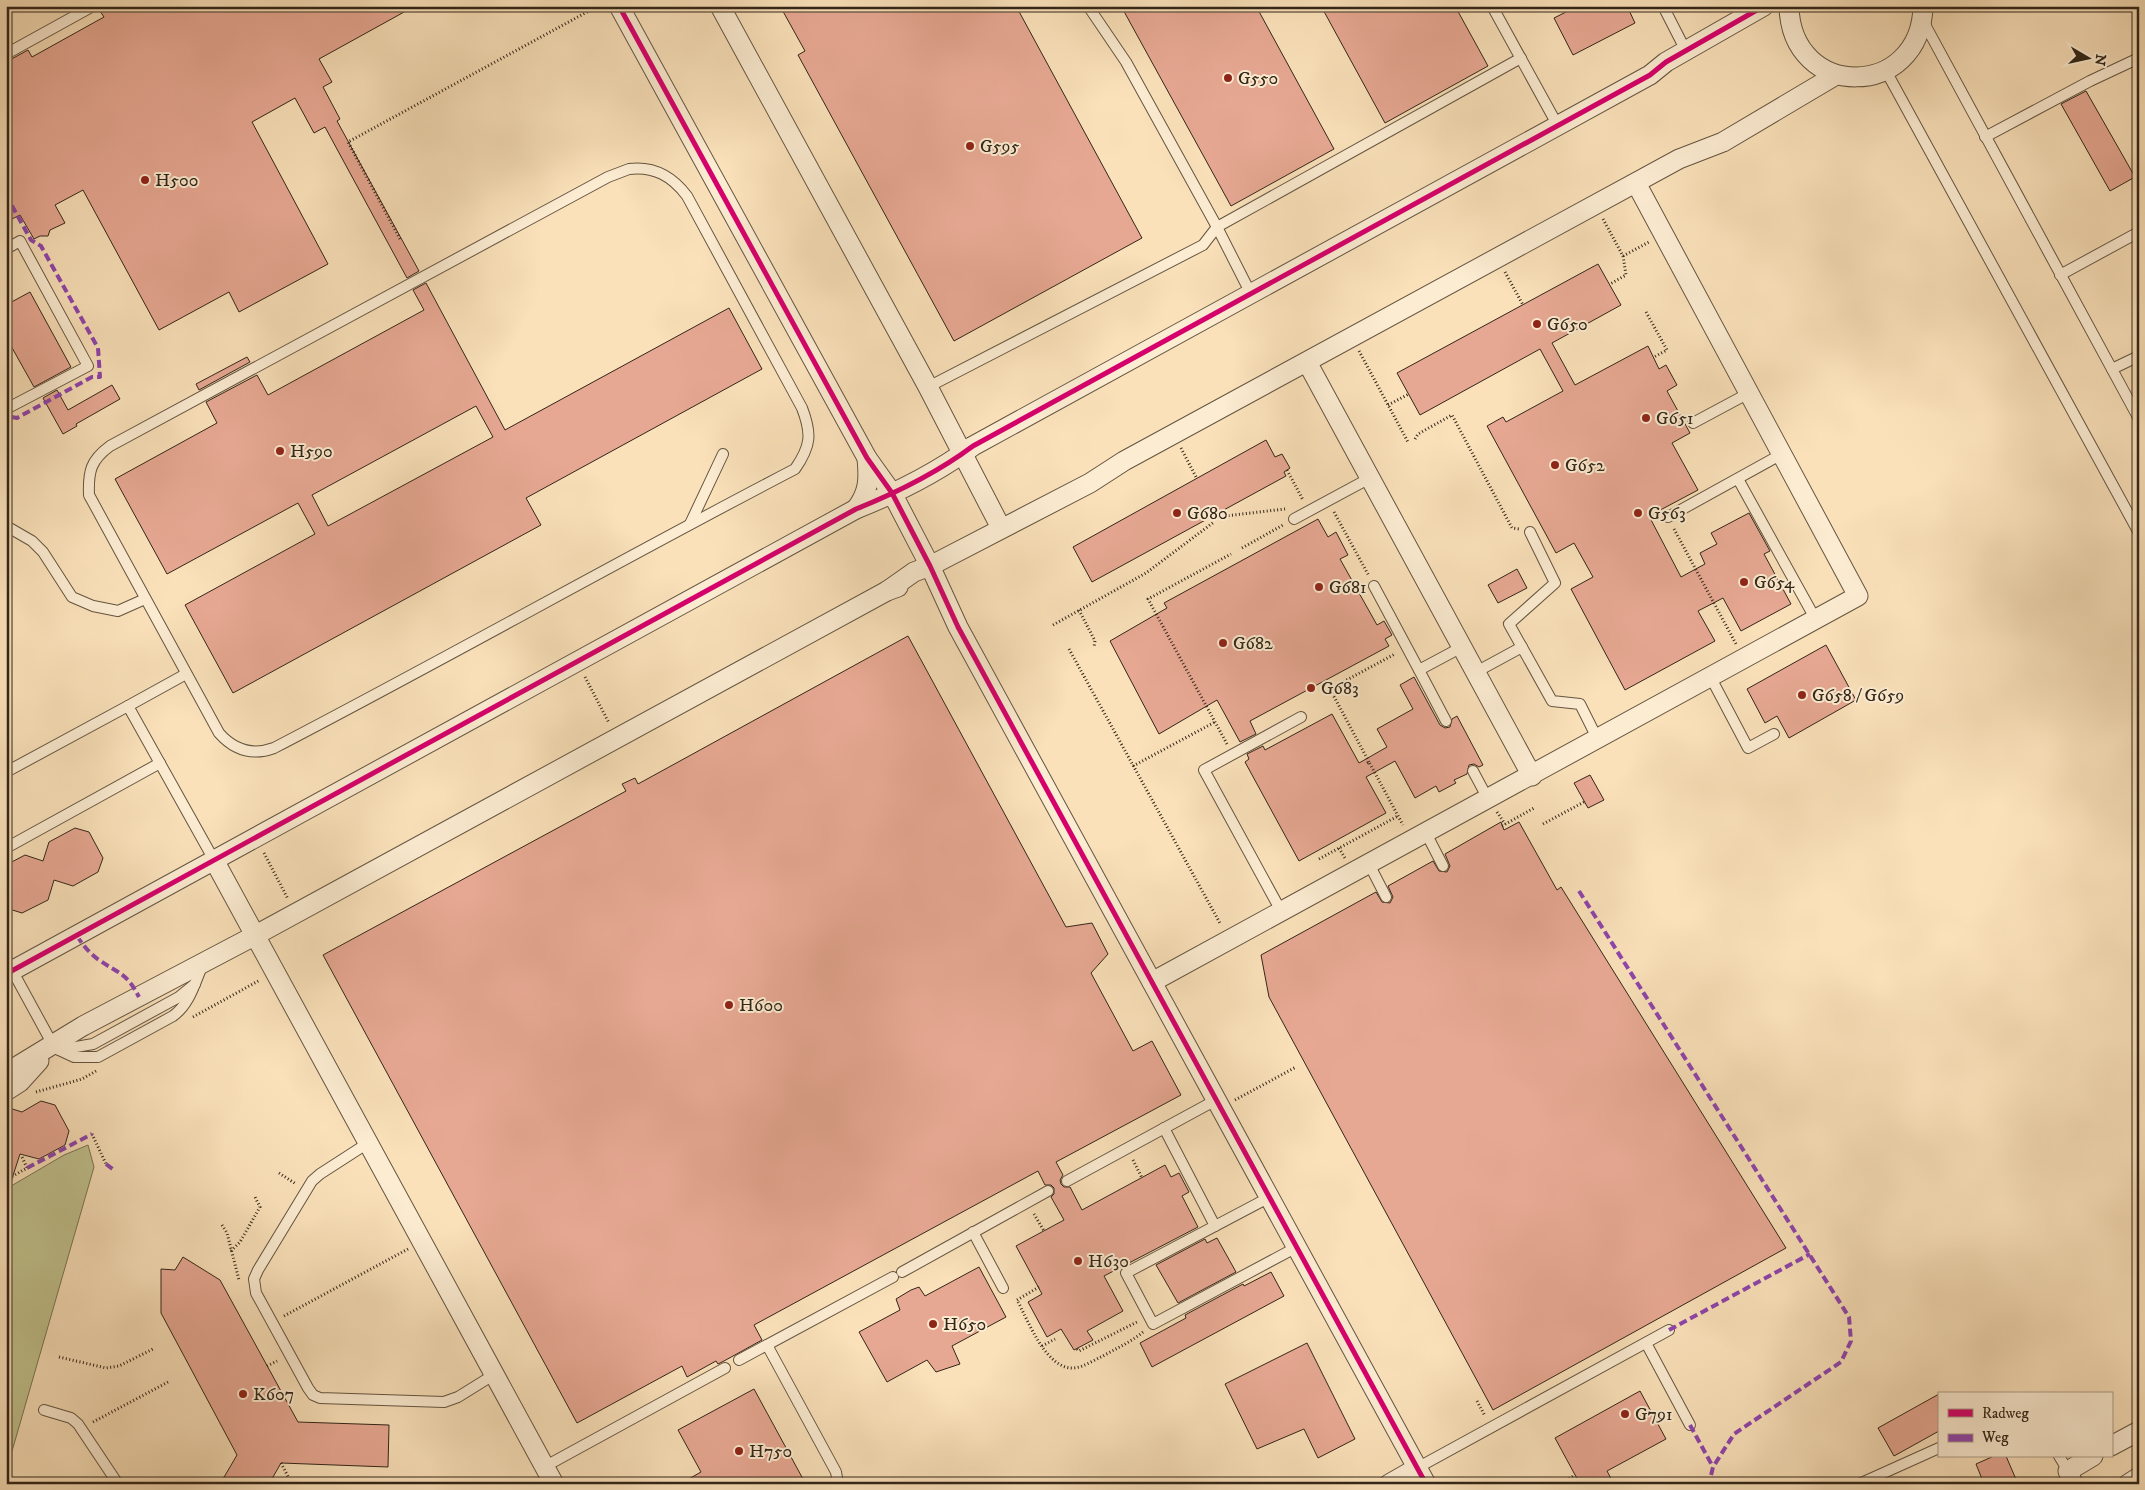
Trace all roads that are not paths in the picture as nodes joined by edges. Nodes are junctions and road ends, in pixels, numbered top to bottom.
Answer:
1 (93, 6) edge
2 (619, 6) edge
3 (720, 6) edge
4 (1088, 6) edge
5 (1492, 6) edge
6 (1663, 6) edge
7 (1764, 6) edge
8 (1789, 6) edge
9 (1922, 13) edge
10 (1686, 51) junction
11 (6, 54) edge
12 (1521, 58) junction
13 (2139, 58) edge
14 (1886, 71) junction
15 (1836, 75) junction
16 (1558, 126) junction
17 (1985, 137) junction
18 (1636, 183) junction
19 (1217, 227) junction
20 (2139, 232) edge
21 (6, 249) edge
22 (2060, 275) junction
23 (1251, 294) junction
24 (2139, 356) edge
25 (1307, 362) junction
26 (2112, 369) junction
27 (928, 388) junction
28 (1749, 392) junction
29 (6, 409) edge
30 (2139, 419) edge
31 (1693, 423) dead end
32 (963, 453) junction
33 (723, 454) dead end
34 (1782, 454) junction
35 (866, 458) junction
36 (1370, 478) junction
37 (1738, 479) junction
38 (892, 493) junction
39 (856, 509) junction
40 (1668, 517) road end
41 (1294, 519) road end
42 (690, 524) junction
43 (6, 526) edge
44 (1001, 528) junction
45 (1530, 532) road end
46 (2139, 533) edge
47 (930, 566) junction
48 (1374, 586) road end
49 (145, 599) junction
50 (1816, 620) junction
51 (1462, 647) junction
52 (1522, 647) junction
53 (1419, 670) junction
54 (1476, 672) junction
55 (186, 674) junction
56 (1711, 678) junction
57 (128, 706) junction
58 (1301, 718) dead end
59 (1446, 721) dead end
60 (1774, 734) dead end
61 (1598, 740) junction
62 (160, 763) junction
63 (1473, 770) dead end
64 (6, 772) edge
65 (1532, 776) junction
66 (1488, 799) junction
67 (1419, 837) junction
68 (6, 848) edge
69 (214, 860) junction
70 (1369, 864) junction
71 (1443, 866) dead end
72 (1386, 897) dead end
73 (1281, 911) junction
74 (254, 936) junction
75 (204, 963) junction
76 (8, 970) edge
77 (1152, 982) junction
78 (56, 1048) junction
79 (6, 1059) edge
80 (6, 1073) edge
81 (6, 1091) edge
82 (1216, 1100) junction
83 (1164, 1128) junction
84 (368, 1143) junction
85 (1066, 1181) dead end
86 (1048, 1191) dead end
87 (1270, 1197) junction
88 (1215, 1226) junction
89 (973, 1232) junction
90 (1297, 1247) junction
91 (1003, 1288) dead end
92 (1669, 1330) dead end
93 (1646, 1343) junction
94 (767, 1345) junction
95 (739, 1360) dead end
96 (726, 1368) dead end
97 (495, 1374) junction
98 (44, 1410) dead end
99 (1690, 1425) dead end
100 (2139, 1431) edge
101 (2112, 1445) edge
102 (1938, 1448) edge
103 (2089, 1458) edge
104 (544, 1467) junction
105 (2067, 1470) edge
106 (1421, 1476) edge
107 (2139, 1478) edge
108 (118, 1484) edge
109 (554, 1484) edge
110 (838, 1484) edge
111 (1389, 1484) edge
112 (1859, 1484) edge
113 (2128, 1484) edge

1 - 11 lane
2 - 35 street
3 - 27 street
4 - 19 lane
5 - 12 lane
6 - 10 lane
7 - 10 street
8 - 15 street
9 - 14 street
9 - 17 lane
10 - 16 street
12 - 16 lane
12 - 19 lane
13 - 17 lane
14 - 15 street
14 - 46 lane
15 - 18 street
16 - 23 street
17 - 22 lane
18 - 25 street
18 - 28 street
19 - 23 lane
19 - 27 lane
20 - 22 lane
21 - 29 lane
22 - 26 lane
23 - 32 street
24 - 26 lane
25 - 36 street
25 - 44 street
26 - 30 lane
27 - 32 street
28 - 31 lane
28 - 34 street
32 - 38 street
32 - 44 street
33 - 42 lane
34 - 37 lane
34 - 50 street
35 - 38 street
35 - 39 street
36 - 41 lane
36 - 51 street
37 - 40 lane
37 - 50 lane
38 - 39 street
38 - 47 street
39 - 69 street
42 - 49 lane
42 - 55 lane
43 - 49 lane
44 - 47 street
45 - 52 lane
47 - 74 street
47 - 77 street
48 - 53 lane
49 - 55 lane
50 - 56 street
51 - 53 lane
51 - 54 street
52 - 54 lane
52 - 61 lane
53 - 59 lane
54 - 65 street
55 - 57 lane
56 - 60 lane
56 - 61 street
57 - 62 lane
57 - 64 lane
58 - 73 lane
61 - 65 street
62 - 68 lane
62 - 69 lane
63 - 66 lane
65 - 66 street
66 - 67 street
67 - 70 street
67 - 71 lane
69 - 74 street
69 - 76 street
70 - 72 lane
70 - 73 street
73 - 77 street
74 - 75 street
74 - 84 street
75 - 78 street
75 - 78 lane
76 - 78 lane
77 - 82 street
78 - 79 street
78 - 80 street
78 - 81 street
82 - 83 lane
82 - 87 street
83 - 85 lane
83 - 88 lane
84 - 97 street
84 - 97 lane
86 - 89 lane
87 - 88 lane
87 - 90 street
88 - 90 lane
89 - 91 lane
89 - 94 lane
90 - 106 street
92 - 93 lane
93 - 99 lane
93 - 106 lane
94 - 95 lane
94 - 110 lane
96 - 104 lane
97 - 104 street
98 - 108 lane
100 - 101 street
102 - 112 lane
103 - 105 street
104 - 109 street
106 - 111 street
107 - 113 street

